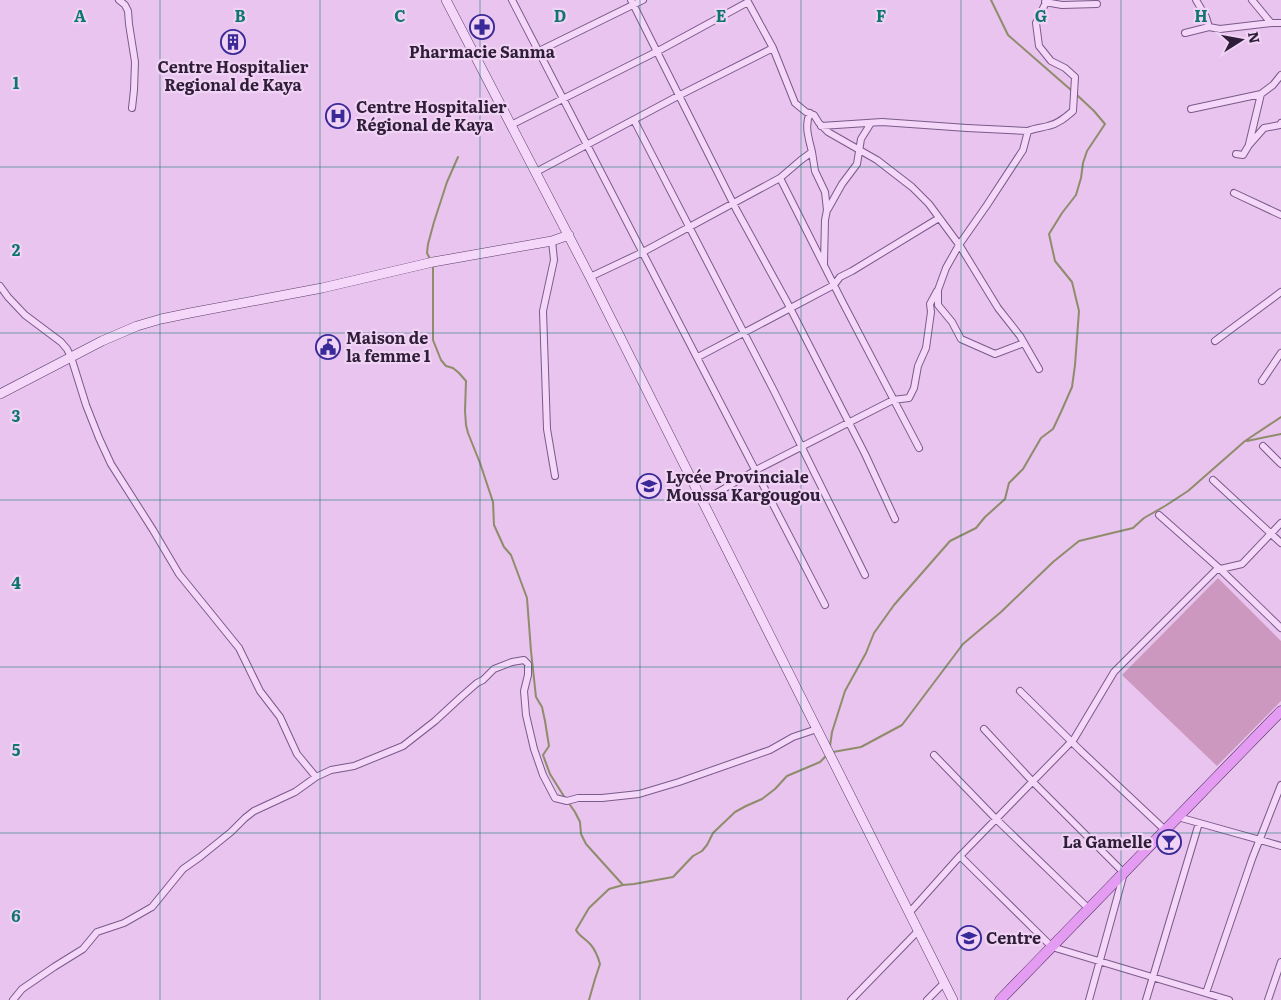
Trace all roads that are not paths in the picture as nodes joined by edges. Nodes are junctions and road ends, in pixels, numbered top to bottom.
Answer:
1 (119, 0) edge
2 (446, 0) edge
3 (512, 0) edge
4 (643, 0) edge
5 (1196, 0) edge
6 (1252, 0) edge
7 (747, 1) edge
8 (1046, 1) edge
9 (633, 2) edge
10 (1097, 4) dead end
11 (1271, 23) junction
12 (1281, 23) edge
13 (1209, 27) junction
14 (1185, 33) dead end
15 (772, 48) junction
16 (539, 51) junction
17 (658, 51) junction
18 (1281, 75) edge
19 (1261, 94) junction
20 (680, 95) junction
21 (564, 98) junction
22 (132, 108) dead end
23 (1191, 109) dead end
24 (810, 113) junction
25 (634, 120) junction
26 (871, 123) junction
27 (1281, 123) edge
28 (511, 125) junction
29 (822, 126) junction
30 (1028, 131) junction
31 (588, 144) junction
32 (1249, 145) junction
33 (860, 150) junction
34 (812, 152) junction
35 (1236, 154) dead end
36 (536, 172) junction
37 (780, 178) junction
38 (1234, 193) dead end
39 (733, 203) junction
40 (827, 210) junction
41 (1281, 215) edge
42 (939, 218) junction
43 (690, 227) junction
44 (569, 236) junction
45 (552, 241) junction
46 (959, 245) junction
47 (643, 252) junction
48 (824, 264) junction
49 (590, 277) junction
50 (834, 285) junction
51 (0, 286) edge
52 (938, 290) junction
53 (1281, 292) edge
54 (790, 308) junction
55 (744, 333) junction
56 (1215, 341) dead end
57 (1024, 343) junction
58 (1281, 353) edge
59 (71, 357) junction
60 (698, 357) junction
61 (1038, 369) dead end
62 (1262, 381) dead end
63 (3, 393) edge
64 (894, 400) junction
65 (849, 422) junction
66 (1262, 446) dead end
67 (802, 447) junction
68 (919, 448) dead end
69 (1281, 464) edge
70 (756, 470) junction
71 (555, 476) dead end
72 (1213, 480) dead end
73 (702, 501) junction
74 (1159, 515) dead end
75 (894, 519) dead end
76 (1281, 523) edge
77 (1272, 533) junction
78 (1281, 543) edge
79 (1220, 569) junction
80 (865, 575) dead end
81 (824, 605) dead end
82 (1281, 628) edge
83 (1020, 691) dead end
84 (1281, 711) edge
85 (817, 729) junction
86 (984, 729) dead end
87 (1071, 742) junction
88 (934, 755) dead end
89 (316, 777) junction
90 (1033, 782) junction
91 (1281, 785) edge
92 (1178, 817) junction
93 (996, 820) junction
94 (1199, 823) junction
95 (1165, 830) junction
96 (1259, 840) junction
97 (1281, 846) edge
98 (960, 856) junction
99 (1124, 873) junction
100 (1088, 909) junction
101 (909, 912) junction
102 (918, 931) junction
103 (1052, 947) junction
104 (1100, 962) junction
105 (1281, 962) edge
106 (1153, 978) junction
107 (944, 983) junction
108 (1206, 993) junction
109 (13, 1000) edge
110 (851, 1000) edge
111 (927, 1000) edge
112 (953, 1000) edge
113 (1000, 1000) edge
114 (1089, 1000) edge
115 (1146, 1000) edge
116 (1229, 1000) edge
117 (1268, 1000) edge

1 - 22 street
2 - 28 main road
3 - 16 street
4 - 9 street
5 - 13 street
6 - 11 street
7 - 15 street
7 - 17 street
8 - 10 street
8 - 30 street
9 - 16 street
9 - 17 street
11 - 12 street
11 - 13 street
13 - 14 street
15 - 20 street
15 - 24 street
16 - 21 street
17 - 20 street
17 - 21 street
18 - 19 street
19 - 23 street
19 - 32 street
20 - 25 street
20 - 39 street
21 - 28 street
21 - 31 street
24 - 29 street
24 - 34 street
25 - 31 street
25 - 43 street
26 - 29 street
26 - 30 street
26 - 33 street
27 - 32 street
28 - 36 main road
29 - 33 street
30 - 46 street
31 - 36 street
31 - 47 street
32 - 35 street
33 - 40 street
33 - 42 street
34 - 37 street
34 - 40 street
36 - 44 main road
37 - 39 street
37 - 48 street
38 - 41 street
39 - 43 street
39 - 54 street
40 - 48 street
42 - 46 street
42 - 50 street
43 - 47 street
43 - 55 street
44 - 45 main road
44 - 49 main road
45 - 59 main road
45 - 71 street
46 - 52 street
46 - 57 street
47 - 49 street
47 - 60 street
48 - 50 street
49 - 73 main road
50 - 54 street
50 - 64 street
51 - 59 street
52 - 57 street
52 - 64 street
53 - 56 street
54 - 55 street
54 - 65 street
55 - 60 street
55 - 67 street
57 - 61 street
58 - 62 street
59 - 63 main road
59 - 89 street
60 - 70 street
64 - 65 street
64 - 68 street
65 - 67 street
65 - 75 street
66 - 69 street
67 - 70 street
67 - 80 street
70 - 73 street
70 - 81 street
72 - 77 street
73 - 85 main road
74 - 79 street
76 - 77 street
77 - 78 street
77 - 79 street
79 - 82 street
79 - 87 street
83 - 87 street
84 - 92 main road
85 - 89 street
85 - 101 main road
86 - 90 street
87 - 90 street
87 - 95 street
88 - 93 street
89 - 109 street
90 - 93 street
90 - 99 street
91 - 96 street
92 - 94 street
92 - 95 main road
93 - 98 street
93 - 100 street
94 - 96 street
94 - 106 street
95 - 99 main road
96 - 97 street
96 - 108 street
98 - 101 street
98 - 103 street
99 - 100 main road
99 - 104 street
100 - 103 main road
101 - 102 main road
102 - 107 main road
102 - 110 street
103 - 104 street
103 - 113 main road
104 - 106 street
104 - 114 street
105 - 117 street
106 - 108 street
106 - 115 street
107 - 111 street
107 - 112 main road
108 - 116 street

